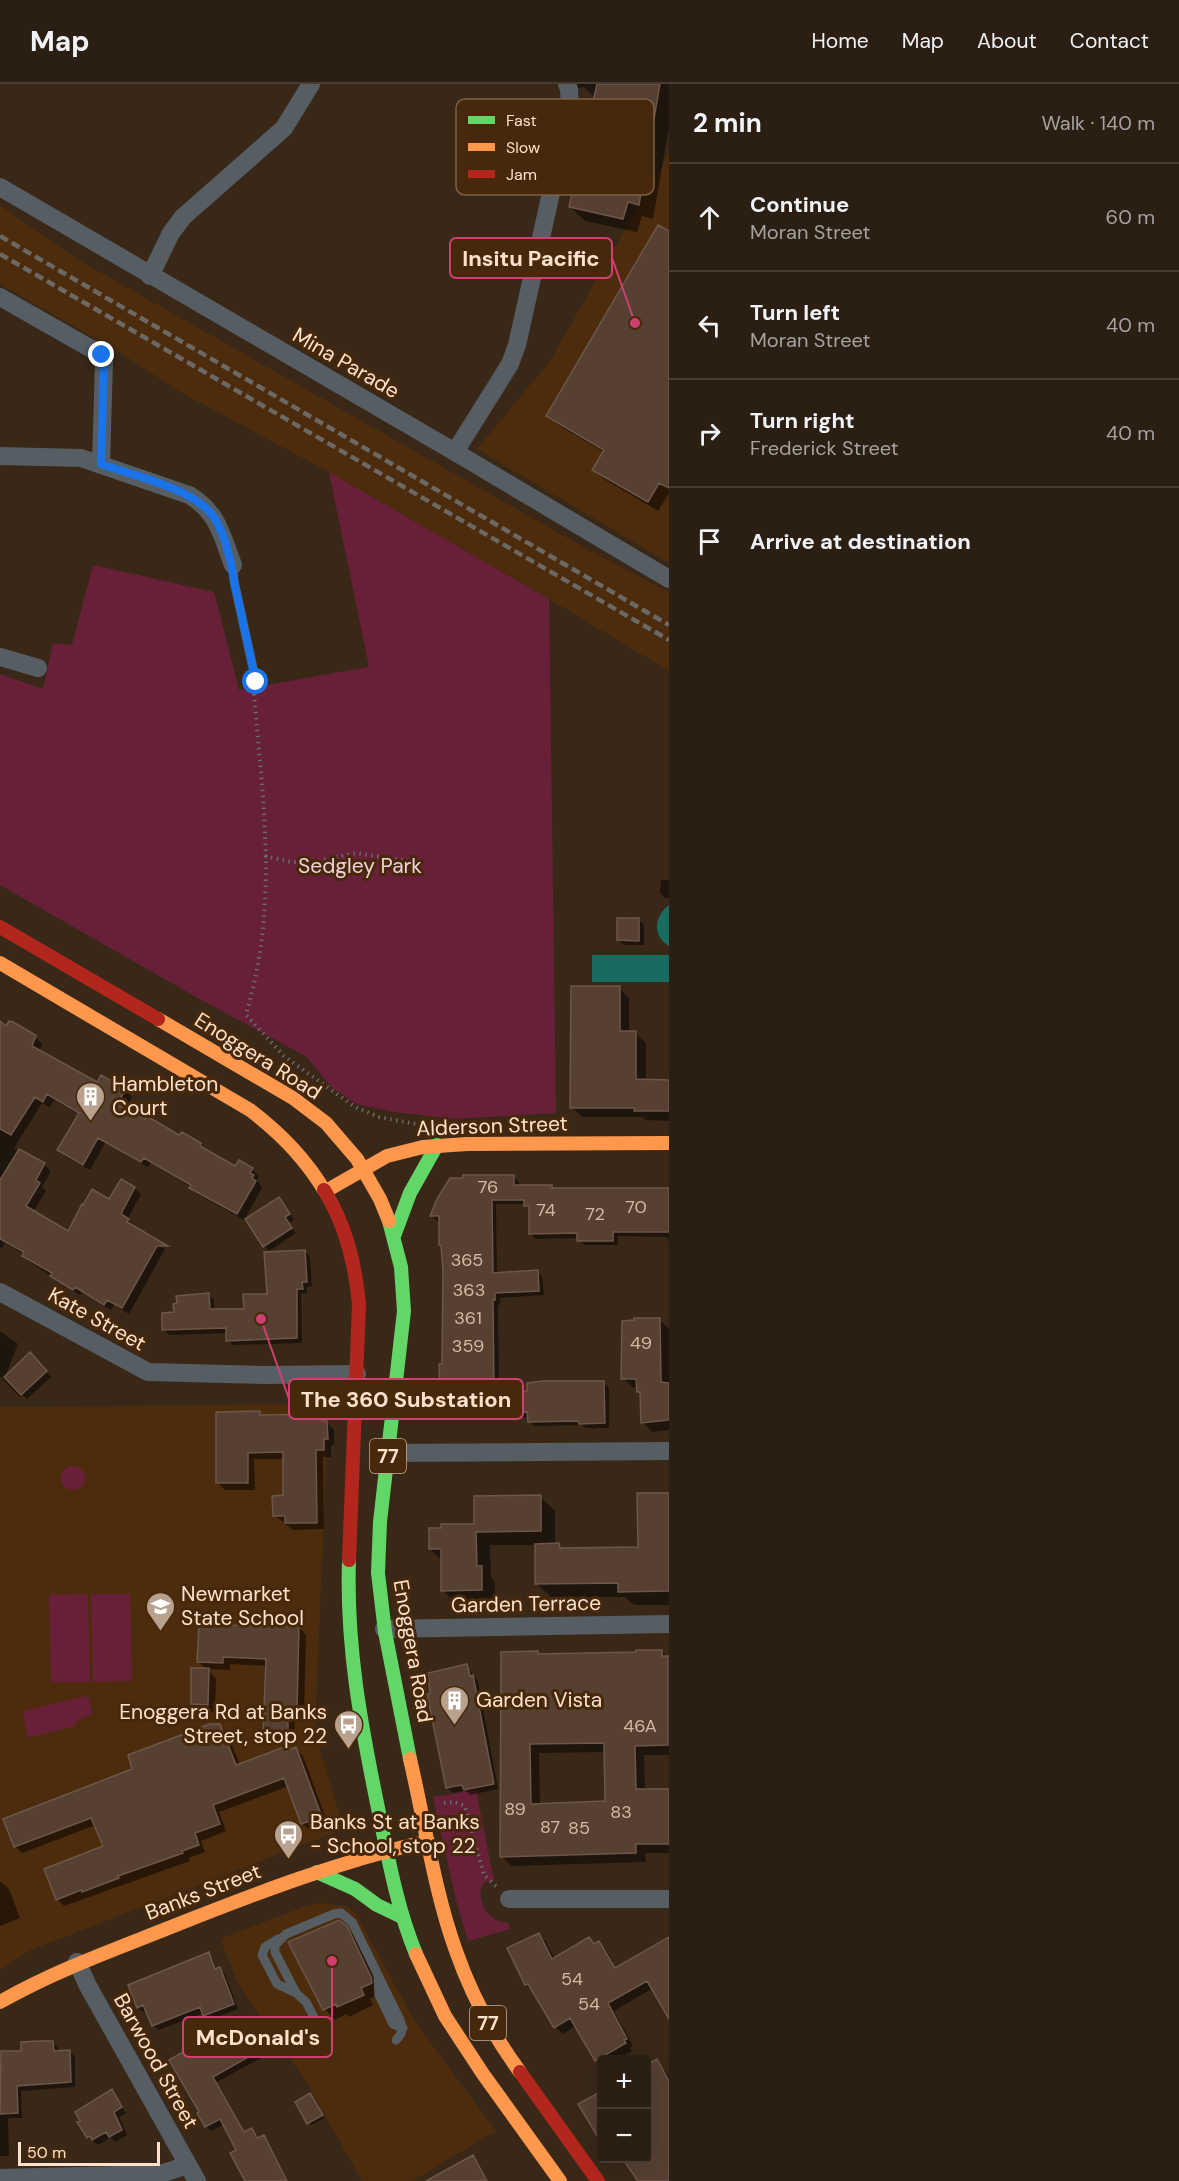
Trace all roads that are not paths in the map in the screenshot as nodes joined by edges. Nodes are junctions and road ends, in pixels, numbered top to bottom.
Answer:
1 (311, 84) edge
2 (567, 84) edge
3 (570, 99) edge
4 (0, 187) edge
5 (551, 195) edge
6 (150, 276) junction
7 (0, 297) edge
8 (455, 452) junction
9 (0, 456) edge
10 (101, 464) junction
11 (233, 565) joint
12 (669, 579) edge
13 (0, 657) edge
14 (38, 668) dead end
15 (256, 682) road end
16 (0, 927) edge
17 (0, 963) edge
18 (669, 1143) edge
19 (437, 1145) junction
20 (363, 1168) junction
21 (326, 1191) junction
22 (394, 1236) junction
23 (0, 1292) edge
24 (357, 1374) junction
25 (669, 1451) edge
26 (389, 1453) junction
27 (669, 1624) edge
28 (384, 1629) junction
29 (428, 1841) junction
30 (386, 1849) junction
31 (316, 1872) junction
32 (509, 1899) road end
33 (669, 1899) edge
34 (402, 1917) junction
35 (279, 1938) junction
36 (77, 1962) junction
37 (297, 1993) junction
38 (0, 2002) edge
39 (318, 2025) dead end
40 (396, 2040) dead end
41 (188, 2165) junction
42 (0, 2178) edge
43 (197, 2181) edge
44 (560, 2181) edge
45 (598, 2181) edge

1 - 6 street
2 - 3 street
4 - 6 street, Mina Parade
5 - 8 street
6 - 8 street, Mina Parade
7 - 10 street
8 - 12 street, Mina Parade
9 - 10 street
10 - 11 street
11 - 15 lane
13 - 14 street
16 - 20 main road, Enoggera Road / 77
17 - 21 main road, 77
18 - 19 main road, Alderson Street
19 - 20 main road, Alderson Street
19 - 22 main road
20 - 21 main road, Alderson Street
20 - 22 main road, Enoggera Road / 77
21 - 24 main road, 77
22 - 26 main road, Enoggera Road / 77
23 - 24 street, Kate Street
24 - 30 main road, 77
25 - 26 street
26 - 28 main road, Enoggera Road / 77
27 - 28 street, Garden Terrace
28 - 29 main road, Enoggera Road / 77
29 - 30 main road, Banks Street
29 - 45 main road, Enoggera Road / 77
30 - 31 main road, Banks Street
30 - 34 main road, 77
31 - 34 main road
31 - 36 main road, Banks Street
32 - 33 street
34 - 44 main road, 77
35 - 37 lane
35 - 37 lane
35 - 40 lane
36 - 38 main road, Banks Street
36 - 41 street, Barwood Street
37 - 39 lane
41 - 42 street
41 - 43 street, Barwood Street

